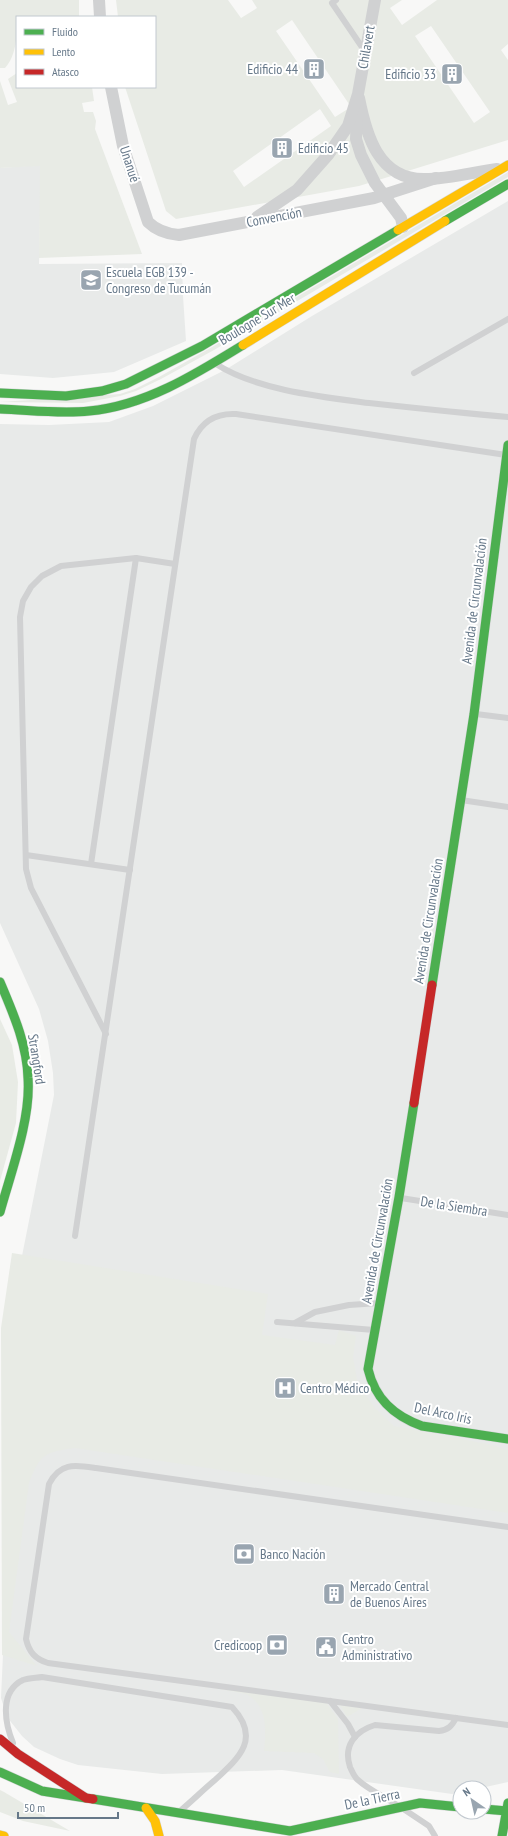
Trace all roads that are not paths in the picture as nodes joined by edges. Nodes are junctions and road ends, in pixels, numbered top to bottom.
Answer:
1 (99, 0) edge
2 (336, 0) edge
3 (375, 0) edge
4 (100, 16) edge
5 (365, 52) junction
6 (111, 88) edge
7 (358, 94) junction
8 (506, 167) edge
9 (436, 178) junction
10 (508, 184) edge
11 (384, 195) junction
12 (251, 221) junction
13 (403, 227) junction
14 (163, 232) joint
15 (508, 319) edge
16 (213, 362) junction
17 (414, 373) dead end
18 (0, 393) edge
19 (0, 409) edge
20 (508, 417) edge
21 (508, 445) edge
22 (506, 455) junction
23 (136, 558) junction
24 (175, 564) junction
25 (474, 714) junction
26 (508, 718) edge
27 (461, 800) junction
28 (508, 807) edge
29 (26, 855) junction
30 (91, 864) junction
31 (130, 870) junction
32 (0, 982) edge
33 (106, 1034) junction
34 (399, 1197) junction
35 (0, 1212) edge
36 (508, 1215) edge
37 (76, 1236) dead end
38 (380, 1303) junction
39 (277, 1322) dead end
40 (295, 1323) junction
41 (375, 1330) junction
42 (379, 1398) joint
43 (508, 1439) edge
44 (508, 1527) edge
45 (330, 1701) junction
46 (456, 1718) junction
47 (508, 1725) edge
48 (355, 1737) junction
49 (0, 1739) edge
50 (18, 1754) junction
51 (0, 1772) edge
52 (86, 1798) junction
53 (452, 1806) edge
54 (400, 1807) junction
55 (146, 1808) junction
56 (508, 1808) edge
57 (492, 1809) edge
58 (178, 1813) junction
59 (0, 1834) edge
60 (4, 1836) edge
61 (159, 1836) edge
62 (435, 1836) edge
63 (502, 1836) edge

1 - 4 street
2 - 5 lane
3 - 5 street, Chilavert
5 - 7 street, Chilavert
6 - 14 street, Unanué
7 - 9 street
7 - 11 street
7 - 12 street
8 - 9 street
8 - 13 main road, Boulogne Sur Mer
9 - 11 street, Convención
10 - 16 main road, Boulogne Sur Mer
11 - 12 street, Convención
11 - 13 street
12 - 14 street, Convención
13 - 18 main road, Boulogne Sur Mer
15 - 17 lane
16 - 19 main road, Boulogne Sur Mer
16 - 20 lane
21 - 22 main road, Avenida de Circunvalación
22 - 24 lane
22 - 25 main road, Avenida de Circunvalación
23 - 24 lane
23 - 29 lane
23 - 30 lane
24 - 31 lane
25 - 26 lane
25 - 27 main road, Avenida de Circunvalación
27 - 28 lane
27 - 34 main road, Avenida de Circunvalación
29 - 30 lane
29 - 33 lane
30 - 31 lane
31 - 33 lane
32 - 35 main road, Strangford
33 - 37 lane
34 - 36 lane, De la Siembra
34 - 38 main road, Avenida de Circunvalación
38 - 40 lane
38 - 41 main road, Avenida de Circunvalación
39 - 40 lane
40 - 41 lane
41 - 42 main road, Avenida de Circunvalación
42 - 43 main road, Del Arco Iris
44 - 45 lane
45 - 46 lane
45 - 48 lane
46 - 47 lane
46 - 48 lane
48 - 54 lane
49 - 50 main road
50 - 52 main road
50 - 58 lane
51 - 52 main road
52 - 55 main road
53 - 54 main road, De la Tierra
54 - 58 main road, De la Tierra
54 - 62 lane
55 - 58 main road
55 - 61 main road
56 - 57 main road
56 - 63 main road
59 - 60 main road

